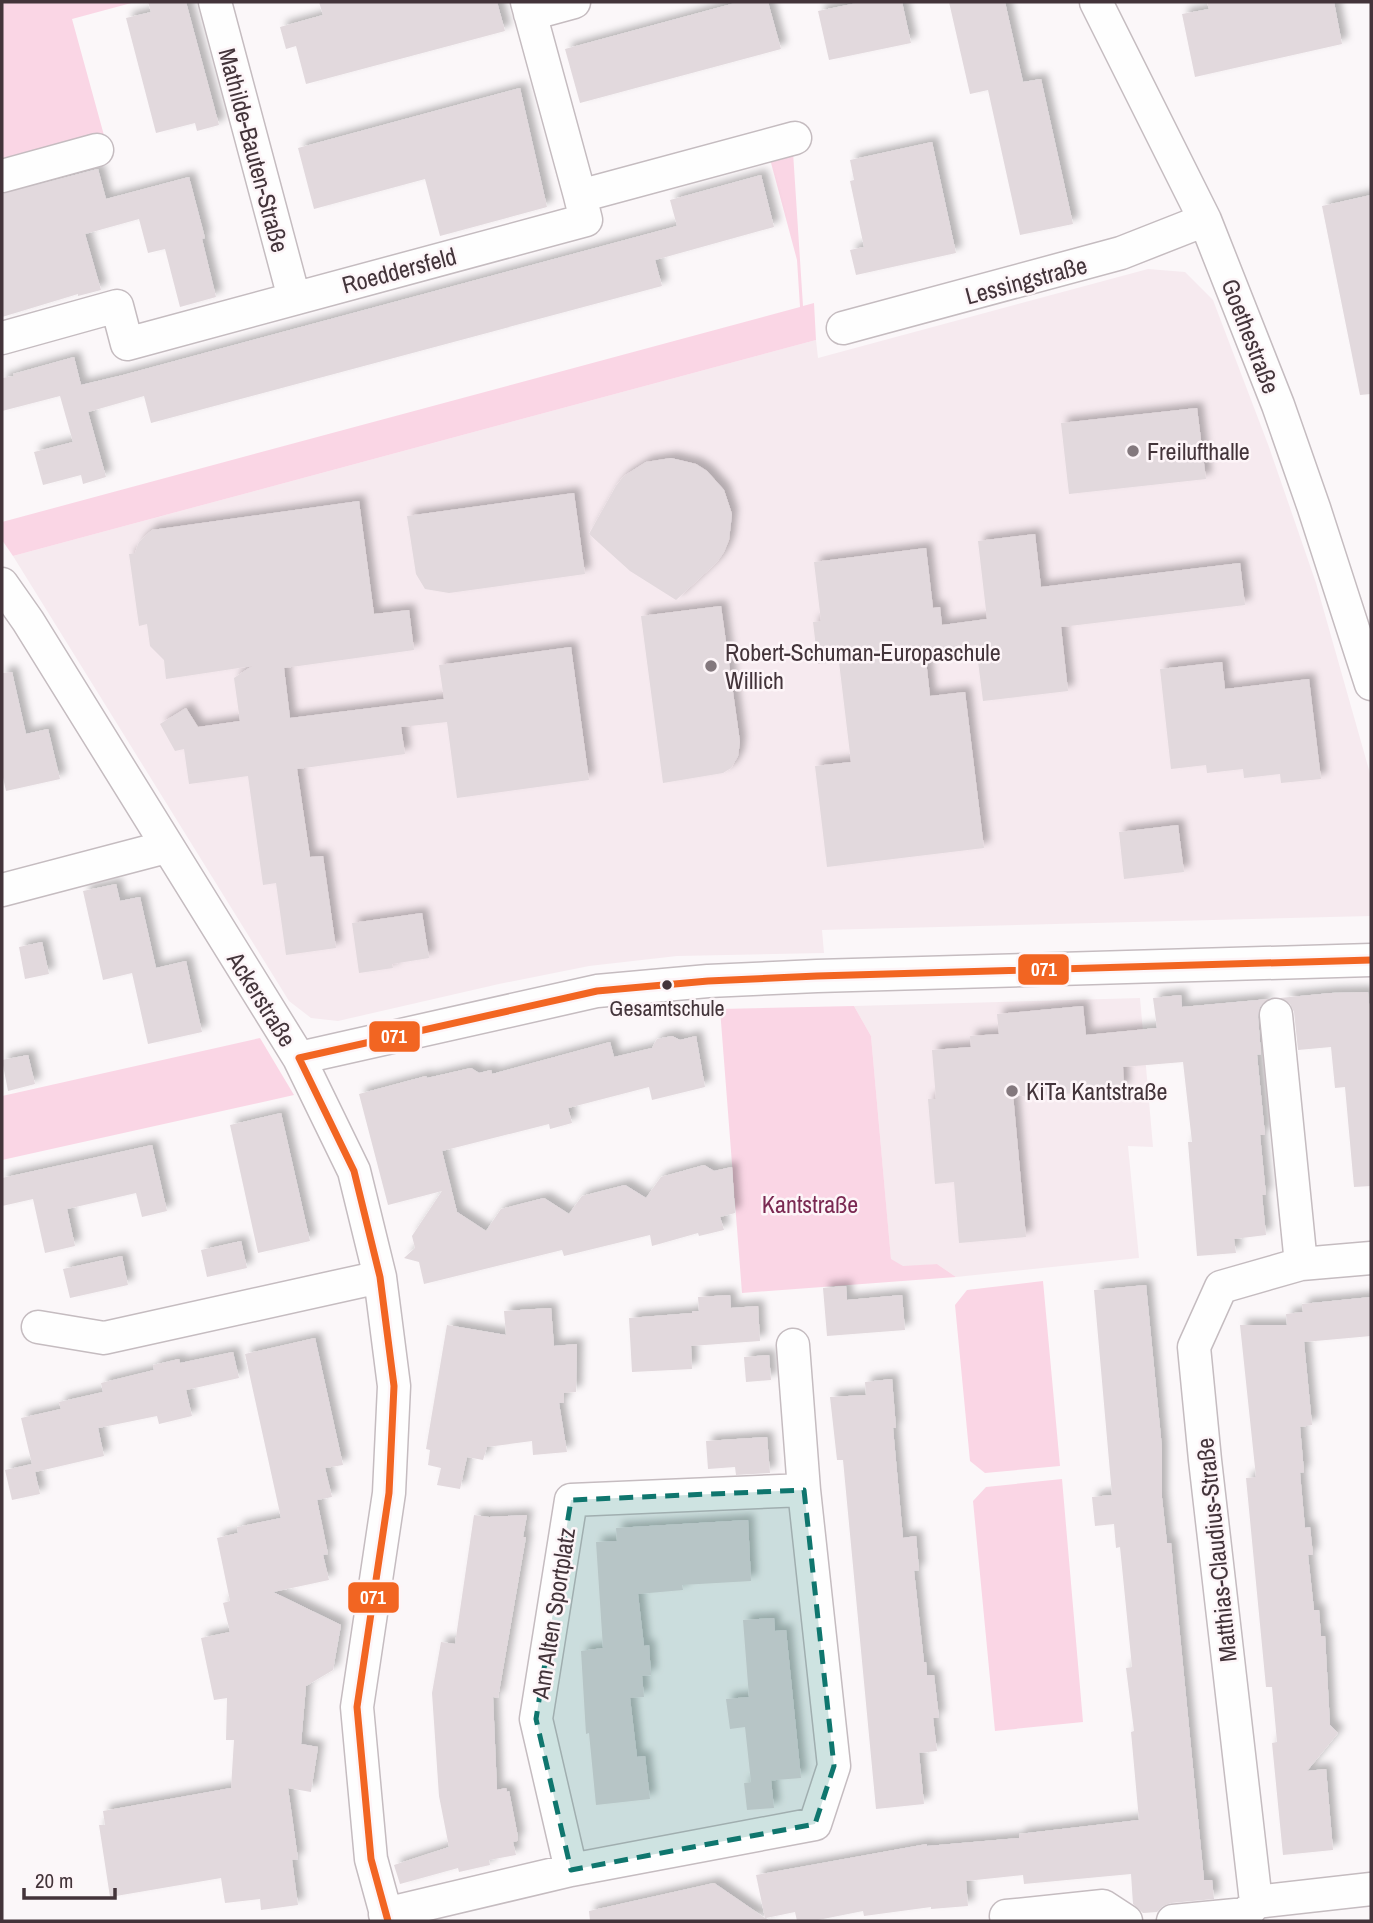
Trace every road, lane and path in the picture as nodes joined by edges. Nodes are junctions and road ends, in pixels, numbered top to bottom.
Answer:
1 (215, 2) edge
2 (574, 2) edge
3 (1096, 2) edge
4 (529, 8) edge
5 (795, 138) dead end
6 (97, 150) dead end
7 (2, 176) edge
8 (580, 196) junction
9 (1205, 220) junction
10 (294, 298) junction
11 (843, 328) dead end
12 (2, 338) edge
13 (2, 584) edge
14 (1371, 684) edge
15 (166, 847) junction
16 (2, 890) edge
17 (1371, 960) edge
18 (1276, 1015) dead end
19 (299, 1058) junction
20 (1371, 1258) edge
21 (1301, 1264) junction
22 (380, 1278) junction
23 (38, 1327) dead end
24 (793, 1345) dead end
25 (804, 1490) junction
26 (571, 1870) junction
27 (1371, 1889) edge
28 (1256, 1902) junction
29 (1006, 1916) dead end
30 (387, 1917) edge
31 (1126, 1921) edge
32 (1173, 1921) edge

1 - 10 street, Mathilde-Bauten-Straße
2 - 4 street
3 - 9 street, Goethestraße
4 - 8 street
5 - 8 street
6 - 7 street
8 - 10 street, Roeddersfeld
9 - 11 street, Lessingstraße
9 - 14 street, Goethestraße
10 - 12 street, Roeddersfeld
13 - 15 street, Ackerstraße
15 - 16 street
15 - 19 street, Ackerstraße
17 - 19 street
18 - 21 street
19 - 22 street, Ackerstraße
20 - 21 street, Matthias-Claudius-Straße
21 - 28 street, Matthias-Claudius-Straße
22 - 23 street
22 - 30 street, Ackerstraße
24 - 25 street
25 - 26 street
25 - 26 street, Am Alten Sportplatz
26 - 30 street
27 - 28 street
28 - 32 street
29 - 31 street

